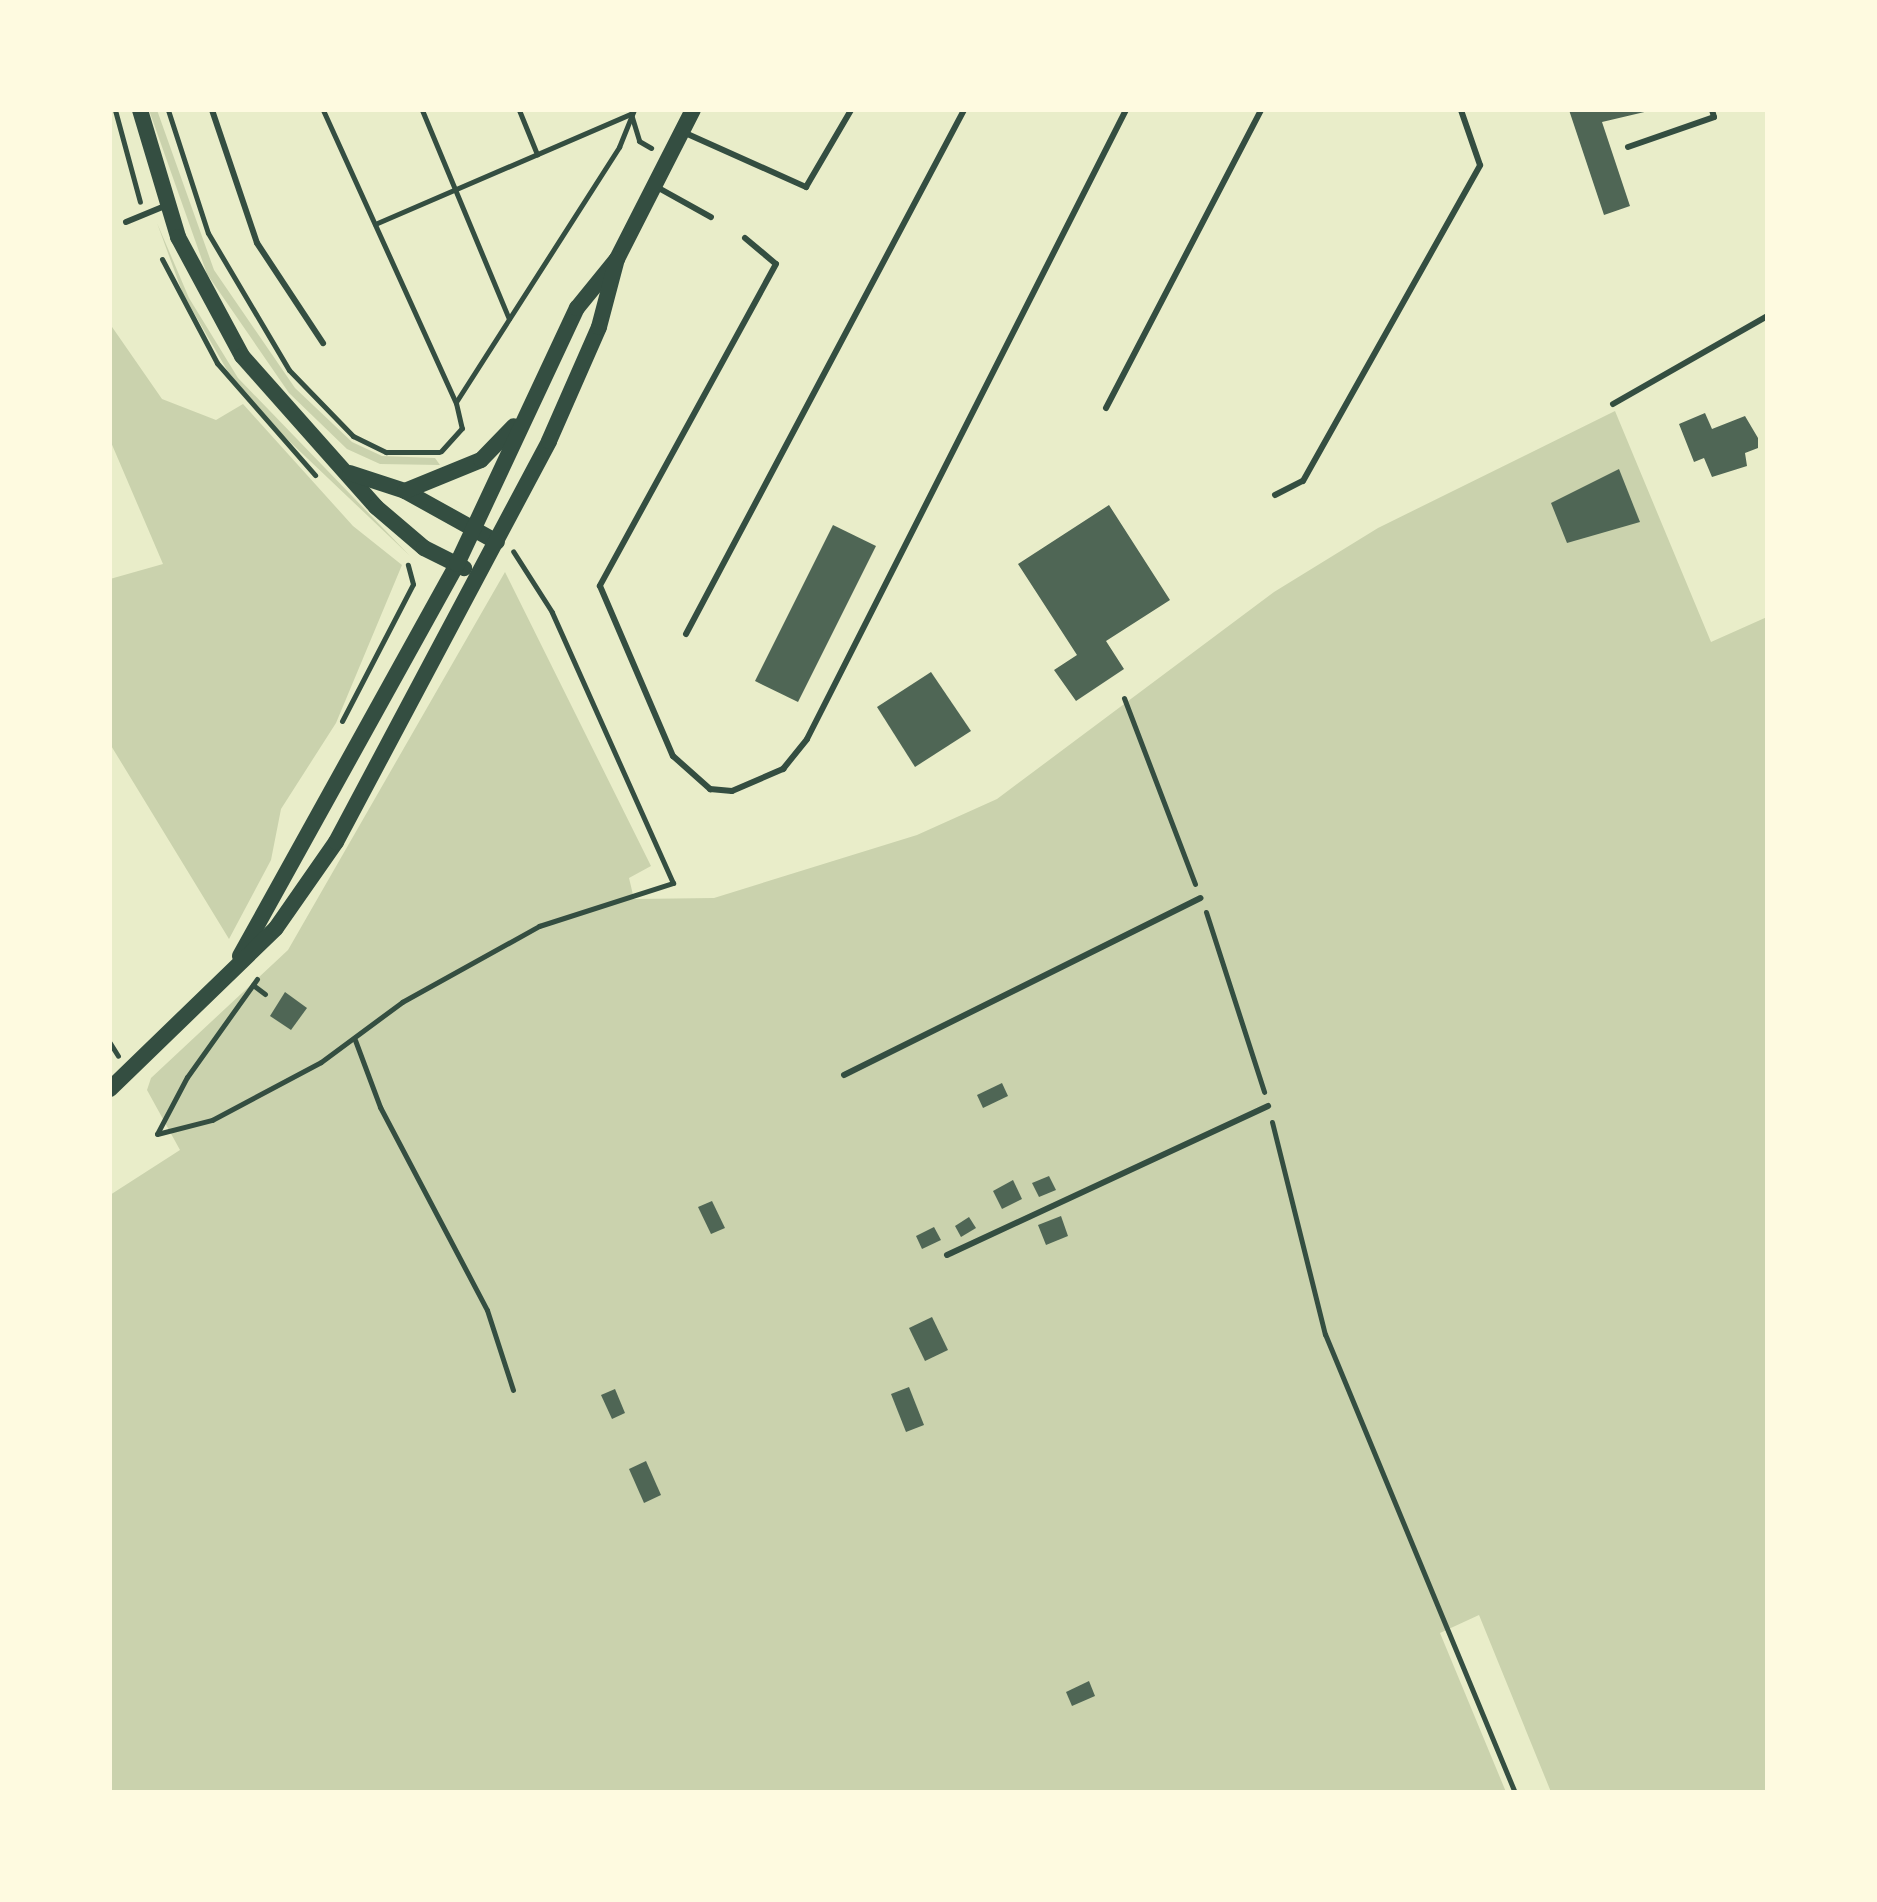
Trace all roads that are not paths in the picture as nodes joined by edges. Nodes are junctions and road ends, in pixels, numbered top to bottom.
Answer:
1 (140, 110) edge
2 (212, 110) edge
3 (693, 110) edge
4 (851, 110) edge
5 (964, 110) edge
6 (1126, 110) edge
7 (1261, 110) edge
8 (1461, 110) edge
9 (1712, 110) edge
10 (683, 131) junction
11 (1628, 147) dead end
12 (655, 186) junction
13 (167, 205) junction
14 (711, 217) dead end
15 (126, 222) dead end
16 (745, 238) dead end
17 (617, 259) junction
18 (1767, 316) edge
19 (323, 343) dead end
20 (1613, 404) dead end
21 (530, 406) junction
22 (1106, 408) dead end
23 (348, 472) junction
24 (405, 491) junction
25 (1275, 495) dead end
26 (474, 529) junction
27 (497, 542) junction
28 (457, 564) junction
29 (478, 576) junction
30 (686, 634) dead end
31 (1201, 898) road end
32 (234, 968) junction
33 (844, 1075) dead end
34 (110, 1089) edge
35 (1268, 1106) road end
36 (947, 1255) dead end

1 - 13 main road
2 - 19 lane
3 - 10 main road
4 - 10 lane
5 - 30 lane
6 - 16 lane
7 - 22 lane
8 - 25 lane
9 - 11 lane
10 - 12 main road
12 - 14 lane
12 - 17 main road
13 - 15 lane
13 - 23 main road
17 - 21 main road
17 - 27 main road
18 - 20 lane
21 - 24 main road
21 - 26 main road
23 - 24 main road
23 - 28 main road
24 - 26 main road
26 - 27 main road
26 - 28 main road
27 - 29 main road
28 - 29 main road
28 - 32 main road
29 - 32 main road
31 - 33 lane
32 - 34 main road
35 - 36 lane

